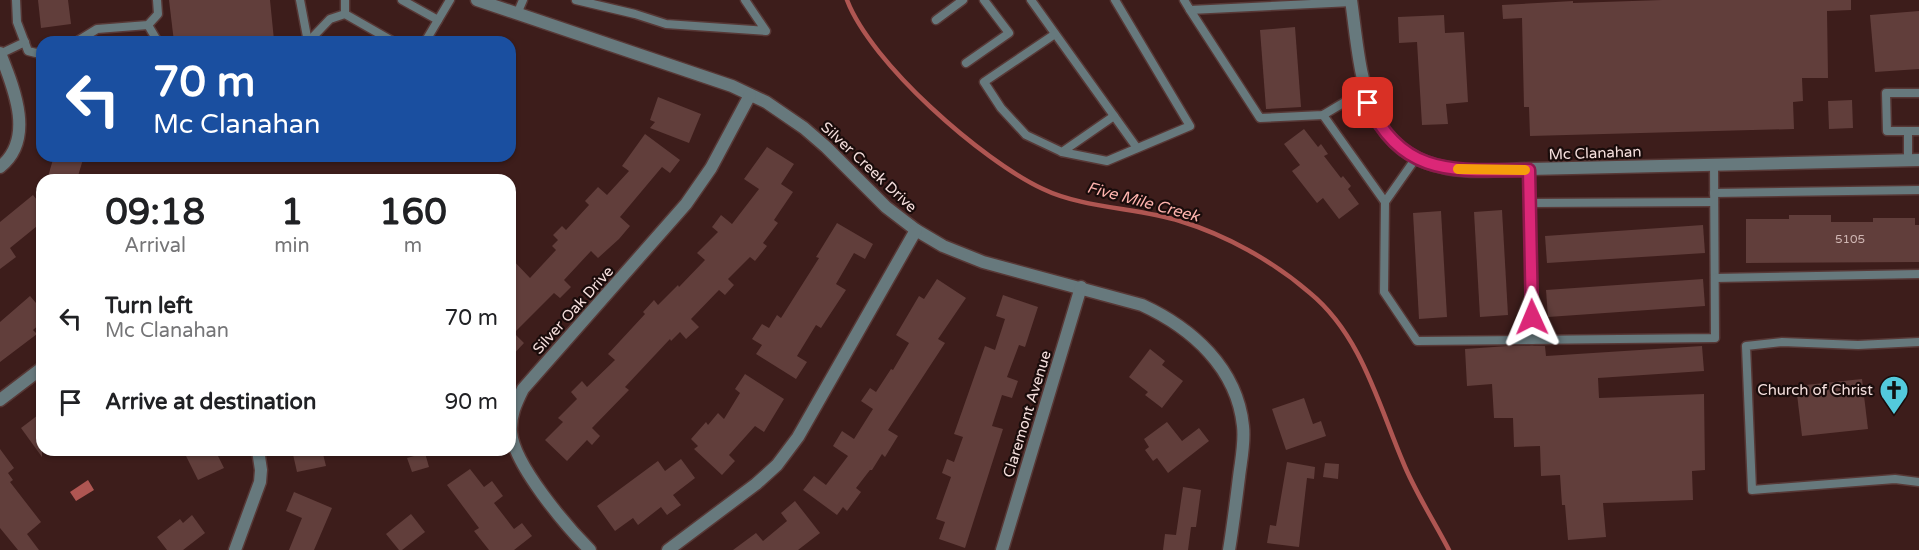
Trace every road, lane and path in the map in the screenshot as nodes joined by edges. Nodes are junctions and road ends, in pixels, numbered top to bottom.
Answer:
1 (15, 0) edge
2 (157, 0) edge
3 (300, 0) edge
4 (345, 0) edge
5 (402, 0) edge
6 (450, 0) edge
7 (477, 0) edge
8 (523, 0) edge
9 (576, 0) edge
10 (745, 0) edge
11 (963, 0) edge
12 (984, 0) edge
13 (1031, 0) edge
14 (1115, 0) edge
15 (1184, 0) edge
16 (1351, 1) edge
17 (1190, 10) junction
18 (345, 14) junction
19 (517, 14) junction
20 (438, 20) junction
21 (936, 20) dead end
22 (148, 25) junction
23 (1055, 33) junction
24 (91, 36) edge
25 (154, 36) edge
26 (306, 36) edge
27 (314, 36) edge
28 (384, 36) edge
29 (429, 36) edge
30 (25, 42) junction
31 (36, 53) edge
32 (0, 54) edge
33 (966, 63) dead end
34 (1365, 90) junction
35 (1919, 93) edge
36 (750, 95) junction
37 (1323, 115) junction
38 (1114, 116) junction
39 (1919, 131) edge
40 (1908, 132) junction
41 (1137, 148) junction
42 (1062, 152) junction
43 (1416, 158) junction
44 (1913, 160) edge
45 (1714, 164) junction
46 (0, 167) edge
47 (1529, 170) junction
48 (1919, 190) edge
49 (1714, 197) junction
50 (1385, 202) junction
51 (1530, 203) junction
52 (916, 230) junction
53 (1919, 273) edge
54 (1715, 278) junction
55 (1081, 287) junction
56 (1532, 340) junction
57 (1919, 342) edge
58 (36, 373) edge
59 (0, 400) edge
60 (516, 404) edge
61 (516, 451) edge
62 (259, 456) edge
63 (1919, 482) edge
64 (235, 550) edge
65 (590, 550) edge
66 (668, 550) edge
67 (1002, 550) edge
68 (1229, 550) edge

1 - 30 lane
2 - 22 lane
3 - 26 lane
4 - 18 lane
5 - 20 lane
6 - 20 lane
7 - 19 street, Silver Creek Drive
8 - 19 lane
9 - 10 lane
11 - 21 lane
12 - 33 lane
13 - 23 lane
14 - 41 lane
15 - 17 lane
16 - 17 lane
16 - 34 street, Mc Clanahan
17 - 37 lane
18 - 27 lane
18 - 28 lane
19 - 36 street, Silver Creek Drive
20 - 29 lane
22 - 24 lane
22 - 25 lane
23 - 38 lane
23 - 42 lane
30 - 31 lane
30 - 32 lane
32 - 46 street
34 - 37 lane
34 - 43 street, Mc Clanahan
35 - 40 lane
36 - 52 street, Silver Creek Drive
36 - 60 street, Silver Oak Drive
37 - 50 lane
38 - 41 lane
38 - 42 lane
39 - 40 lane
40 - 44 lane
41 - 42 lane
43 - 47 street, Mc Clanahan
43 - 50 lane
44 - 45 street, Mc Clanahan
45 - 47 street, Mc Clanahan
45 - 49 lane
47 - 51 lane
48 - 49 lane
49 - 51 lane
49 - 54 lane
50 - 56 lane
51 - 56 lane
52 - 55 street, Silver Creek Drive
52 - 66 street
53 - 54 lane
54 - 56 lane
55 - 67 street, Claremont Avenue
55 - 68 street, Silver Creek Drive
57 - 63 lane
58 - 59 street
61 - 65 street, Silver Oak Drive
62 - 64 street

